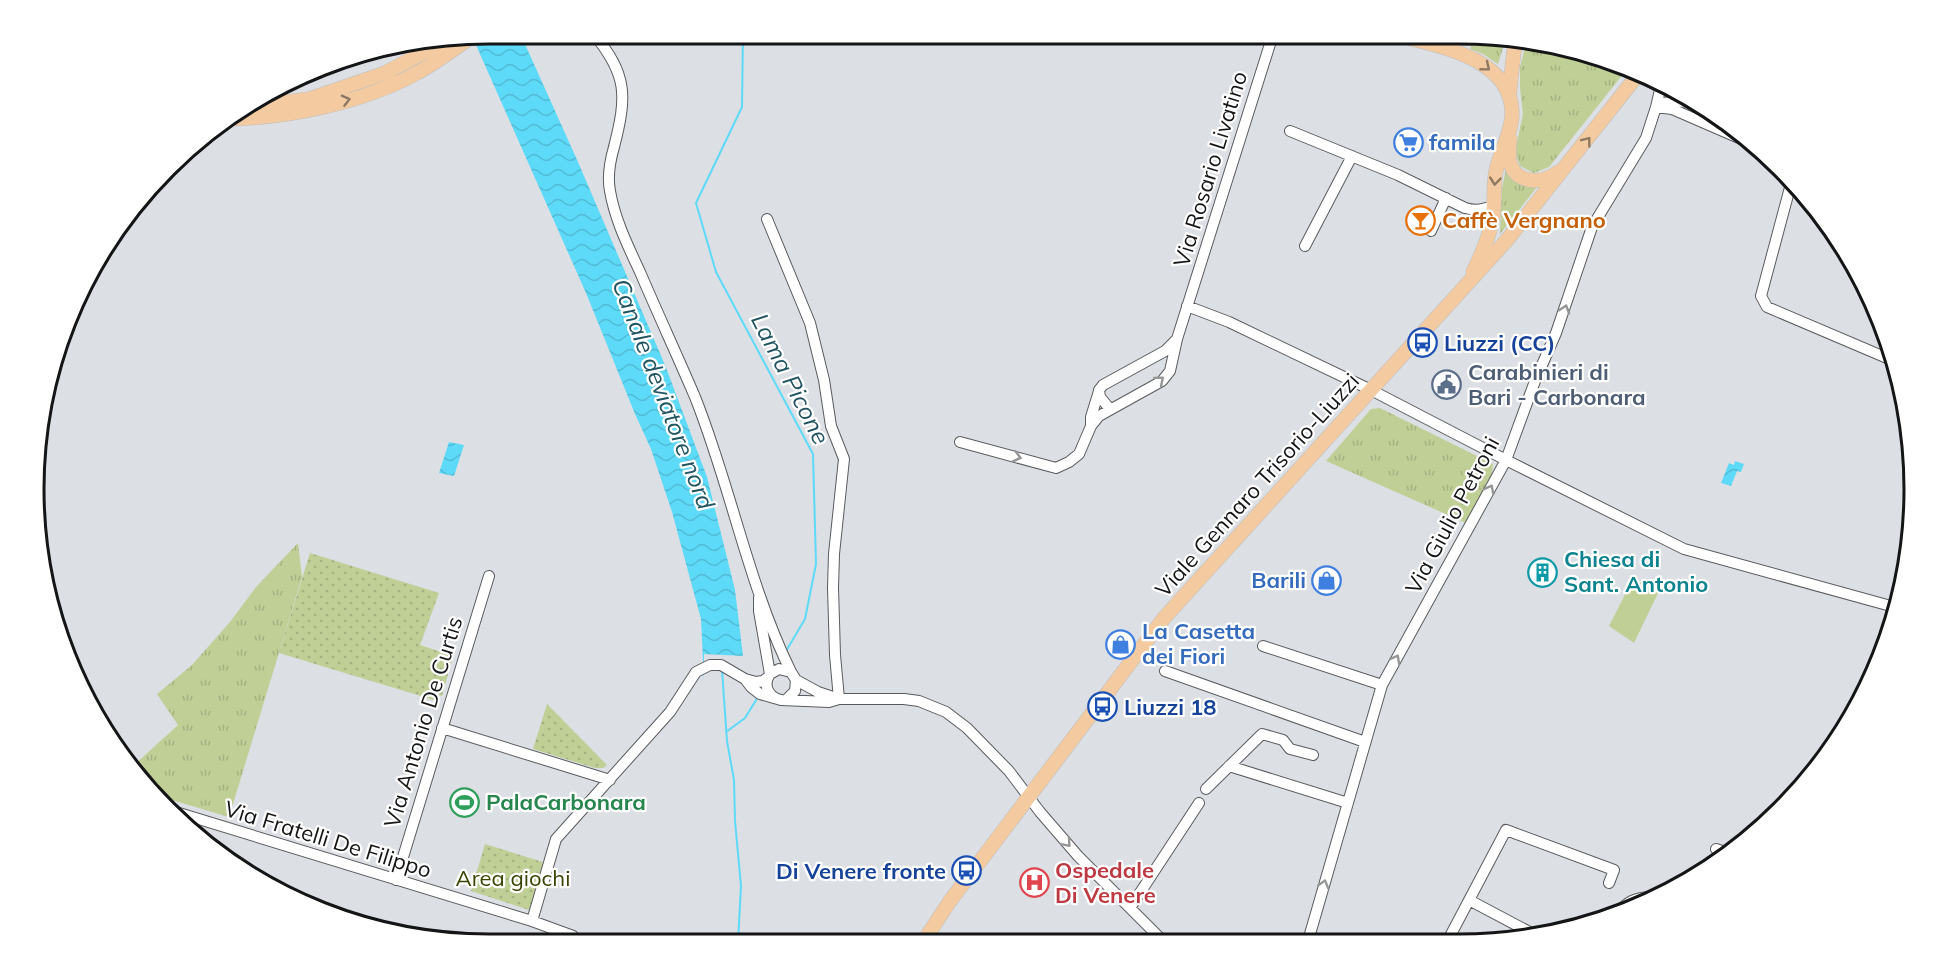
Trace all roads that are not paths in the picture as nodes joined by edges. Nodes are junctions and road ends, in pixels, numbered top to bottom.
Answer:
1 (462, 44) edge
2 (602, 44) edge
3 (1270, 44) edge
4 (1426, 44) edge
5 (438, 46) edge
6 (1517, 47) edge
7 (388, 79) junction
8 (1635, 80) edge
9 (1660, 92) edge
10 (1509, 97) junction
11 (1680, 102) edge
12 (262, 105) edge
13 (1657, 105) junction
14 (240, 119) edge
15 (1511, 125) junction
16 (1290, 131) dead end
17 (1725, 132) edge
18 (1352, 156) junction
19 (1571, 161) junction
20 (1789, 191) edge
21 (1446, 198) junction
22 (1494, 205) junction
23 (1473, 210) junction
24 (767, 219) dead end
25 (1491, 228) junction
26 (1431, 231) dead end
27 (1305, 246) dead end
28 (1469, 282) junction
29 (1187, 306) junction
30 (1177, 339) junction
31 (1883, 356) edge
32 (1099, 390) junction
33 (1371, 390) junction
34 (1110, 409) junction
35 (1091, 426) junction
36 (960, 442) dead end
37 (1506, 460) junction
38 (489, 576) dead end
39 (759, 595) junction
40 (1888, 605) edge
41 (1263, 646) dead end
42 (1165, 671) dead end
43 (769, 676) junction
44 (793, 676) junction
45 (745, 679) junction
46 (1382, 685) junction
47 (775, 698) junction
48 (787, 699) junction
49 (840, 699) junction
50 (442, 728) junction
51 (1365, 742) junction
52 (1312, 755) dead end
53 (1229, 766) junction
54 (610, 780) junction
55 (1206, 789) dead end
56 (1029, 798) junction
57 (1198, 803) dead end
58 (1348, 803) junction
59 (187, 816) edge
60 (396, 880) junction
61 (1609, 884) dead end
62 (1469, 900) junction
63 (1130, 908) junction
64 (532, 921) junction
65 (1523, 929) edge
66 (568, 934) edge
67 (927, 934) edge
68 (1156, 934) edge
69 (1310, 934) edge
70 (1451, 934) edge

1 - 7 main road
2 - 39 street
3 - 29 street, Via Rosario Livatino
4 -> 10 main road
5 - 7 main road
6 - 10 main road
7 - 12 main road
14 -> 7 main road
19 -> 8 main road, Viale Gennaro Trisorio-Liuzzi
9 - 13 street, Via Giulio Petroni
10 - 15 main road
11 - 13 street
13 - 17 street
37 -> 13 street, Via Giulio Petroni
15 - 19 main road
15 -> 22 main road
16 - 18 street
18 - 21 street
18 - 27 street
19 - 28 main road, Viale Gennaro Trisorio-Liuzzi
20 - 31 street
21 - 23 street
21 - 26 street
22 - 23 street
22 - 25 main road
23 - 25 street
24 - 49 street
25 - 28 main road
28 - 33 main road, Viale Gennaro Trisorio-Liuzzi
29 - 30 street, Via Rosario Livatino
29 - 33 street
30 - 32 street
34 -> 30 street, Via Rosario Livatino
32 - 34 street
32 - 35 street
33 - 37 street
33 - 56 main road, Viale Gennaro Trisorio-Liuzzi
34 - 35 street, Via Rosario Livatino
36 -> 35 street, Via Rosario Livatino
37 - 40 street
46 -> 37 street, Via Giulio Petroni
38 - 50 street, Via Antonio De Curtis
39 - 43 street
39 - 44 street
41 - 46 street
42 - 51 street
43 - 44 street
43 - 45 street
43 - 47 street
44 - 48 street
44 - 49 street
45 - 47 street
45 - 54 street
46 - 51 street, Via Giulio Petroni
47 - 48 street
48 - 49 street
49 - 56 street
50 - 54 street
50 - 60 street, Via Antonio De Curtis
51 - 58 street, Via Giulio Petroni
52 - 53 street
53 - 55 street
53 - 58 street
54 - 64 street
56 -> 63 street
56 - 67 main road, Viale Gennaro Trisorio-Liuzzi
57 - 63 street
69 -> 58 street, Via Giulio Petroni
59 - 60 street, Via Fratelli De Filippo
60 - 64 street, Via Fratelli De Filippo
61 - 62 street
62 - 65 street
62 - 70 street
63 - 68 street
64 - 66 street, Via Fratelli De Filippo

